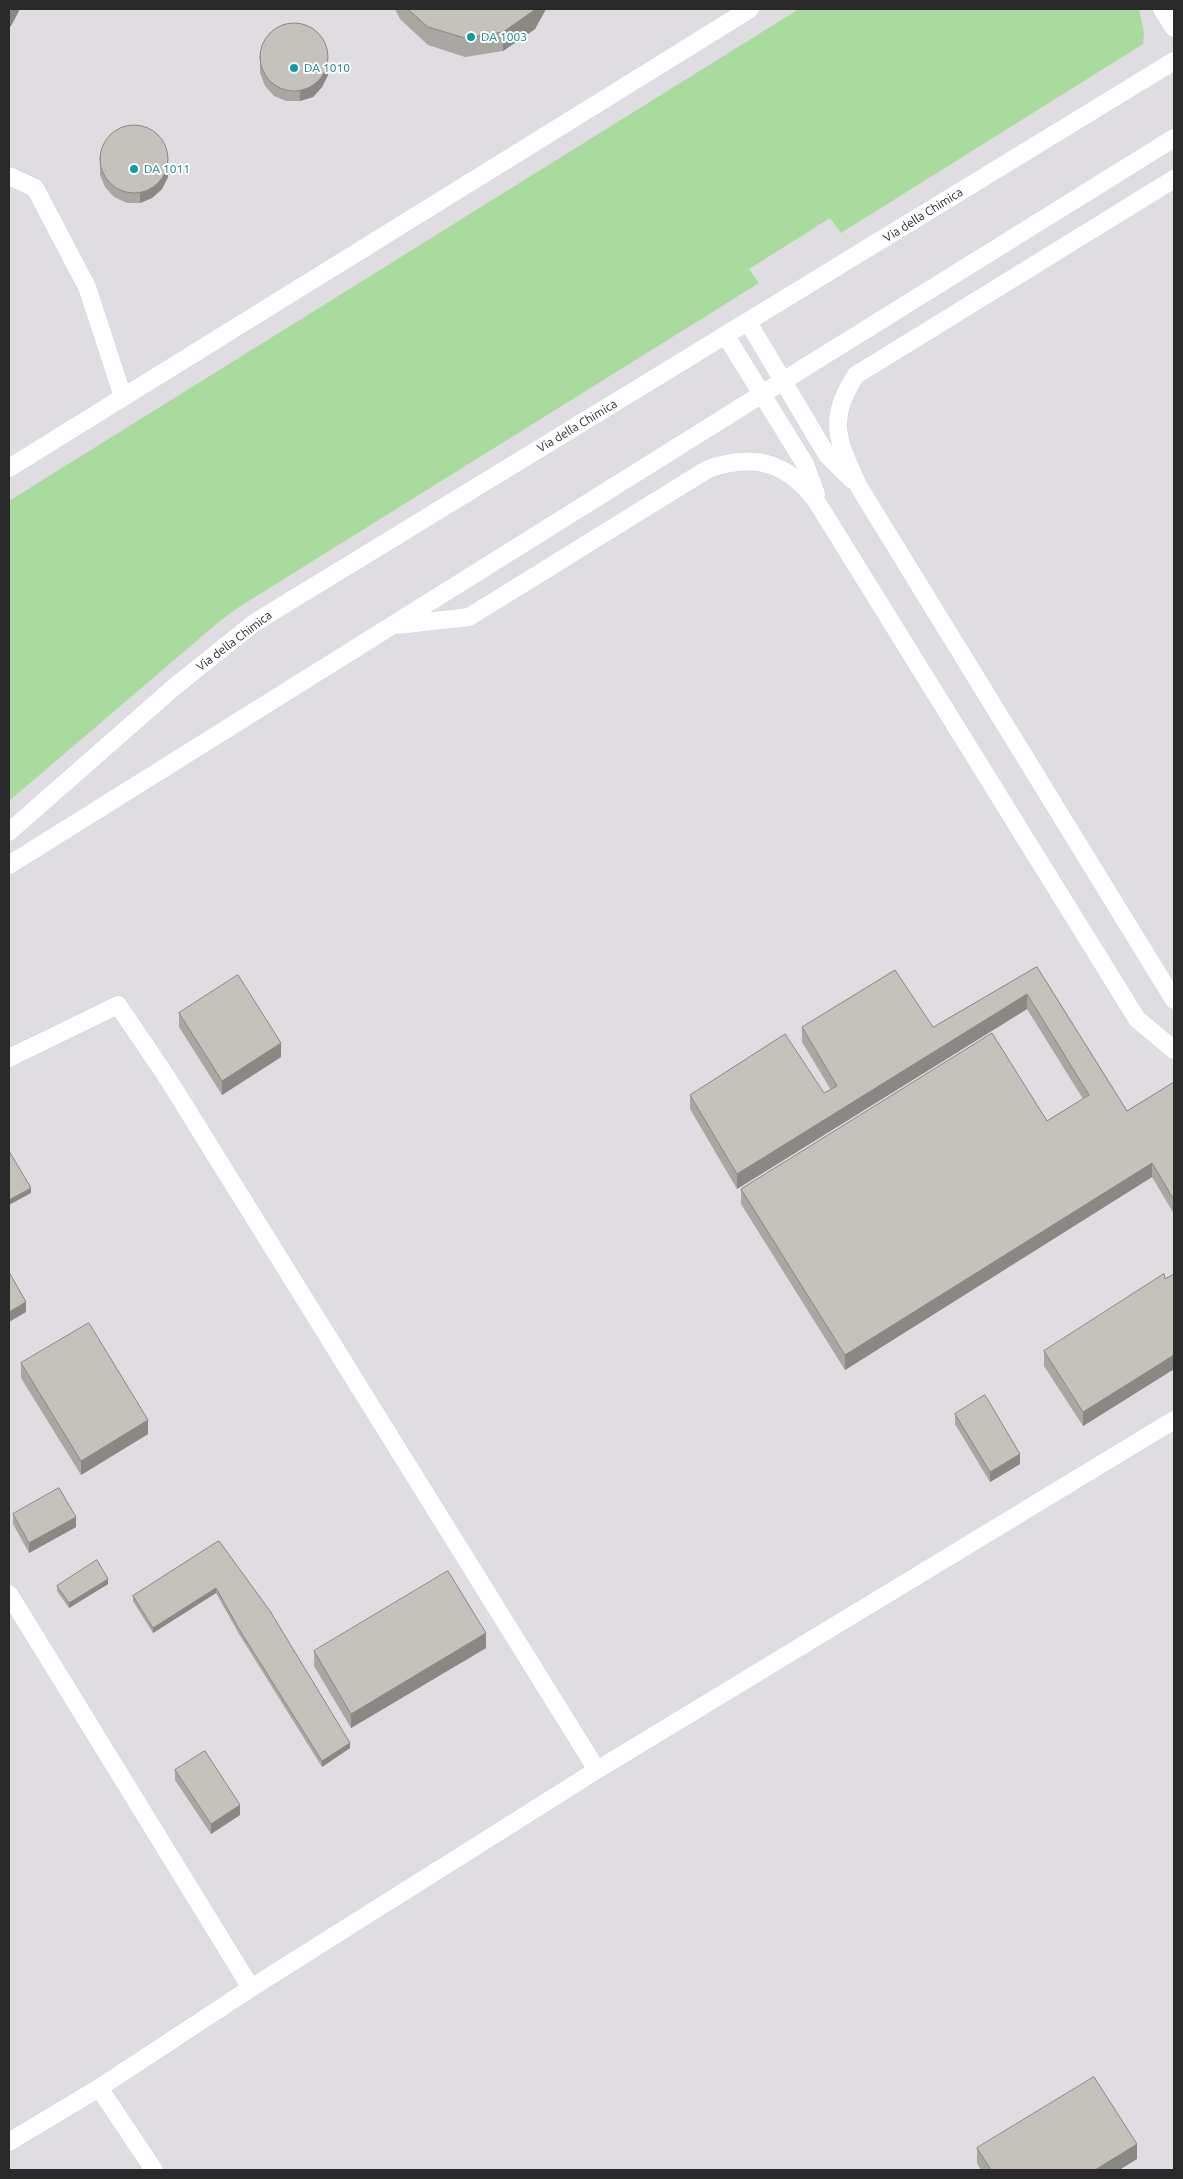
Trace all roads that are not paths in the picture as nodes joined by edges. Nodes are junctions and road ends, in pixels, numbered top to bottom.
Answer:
1 (750, 9) edge
2 (1162, 9) edge
3 (1174, 28) edge
4 (1174, 61) edge
5 (1174, 138) edge
6 (9, 176) edge
7 (1174, 179) edge
8 (748, 322) junction
9 (726, 336) junction
10 (783, 381) junction
11 (762, 394) junction
12 (123, 397) junction
13 (9, 468) edge
14 (859, 487) junction
15 (820, 507) junction
16 (392, 626) junction
17 (9, 832) edge
18 (9, 866) edge
19 (1174, 1000) edge
20 (1174, 1050) edge
21 (9, 1058) edge
22 (1174, 1420) edge
23 (9, 1594) edge
24 (597, 1770) junction
25 (251, 1988) junction
26 (99, 2088) junction
27 (9, 2142) edge
28 (154, 2170) edge

1 - 12 lane
2 - 3 lane
4 - 8 lane, Via della Chimica
5 - 10 lane
6 - 12 lane
7 - 14 lane
8 - 9 lane, Via della Chimica
8 - 10 lane
9 - 11 lane
9 - 17 lane, Via della Chimica
10 - 11 lane
10 - 14 lane
11 - 15 lane
11 - 16 lane
12 - 13 lane
14 - 19 lane
15 - 16 lane
15 - 20 lane
16 - 18 lane
21 - 24 lane
22 - 24 lane
23 - 25 lane
24 - 25 lane
25 - 26 lane
26 - 27 lane
26 - 28 lane

